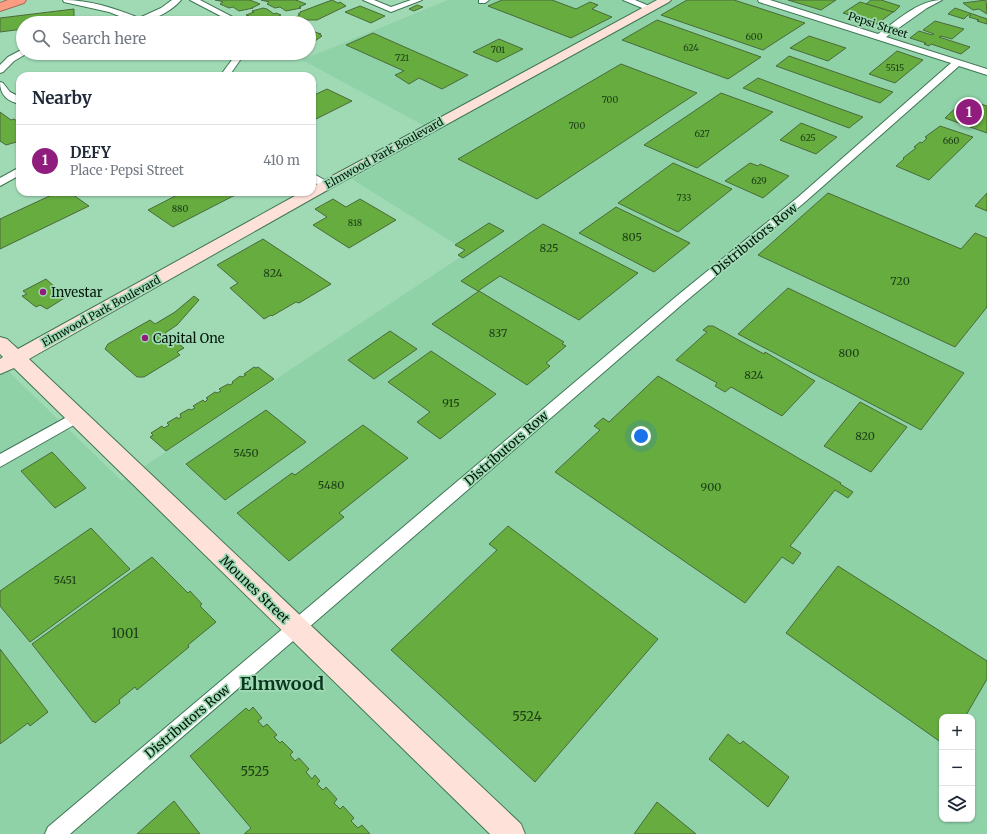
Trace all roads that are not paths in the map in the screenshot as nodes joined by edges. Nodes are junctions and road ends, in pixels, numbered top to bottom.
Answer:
1 (4, 0) edge
2 (20, 0) edge
3 (67, 0) edge
4 (177, 0) edge
5 (194, 0) edge
6 (367, 0) edge
7 (418, 0) edge
8 (627, 0) edge
9 (762, 0) edge
10 (938, 0) edge
11 (655, 3) edge
12 (0, 5) edge
13 (124, 16) edge
14 (150, 16) edge
15 (226, 16) edge
16 (880, 37) junction
17 (16, 56) edge
18 (236, 60) edge
19 (958, 62) junction
20 (0, 70) edge
21 (228, 72) edge
22 (987, 72) edge
23 (0, 84) edge
24 (16, 99) edge
25 (16, 173) edge
26 (316, 179) edge
27 (0, 183) edge
28 (326, 185) junction
29 (316, 190) edge
30 (305, 196) edge
31 (5, 356) edge
32 (76, 417) junction
33 (0, 461) edge
34 (296, 628) junction
35 (500, 830) edge
36 (55, 834) edge

1 - 12 highway
2 - 12 highway
3 - 13 street
4 - 14 street
5 - 15 street
6 - 7 street
8 - 11 street
9 - 16 street, Pepsi Street
10 - 16 street
11 - 28 street, Elmwood Park Boulevard
16 - 19 street, Pepsi Street
17 - 20 street
18 - 21 street
19 - 22 street, Pepsi Street
19 - 34 street, Distributors Row
23 - 24 street
25 - 27 street
26 - 28 street
28 - 29 street, Elmwood Park Boulevard
30 - 31 street, Elmwood Park Boulevard
31 - 32 street, Mounes Street
32 - 33 street
32 - 34 street, Mounes Street
34 - 35 street, Mounes Street
34 - 36 street, Distributors Row

